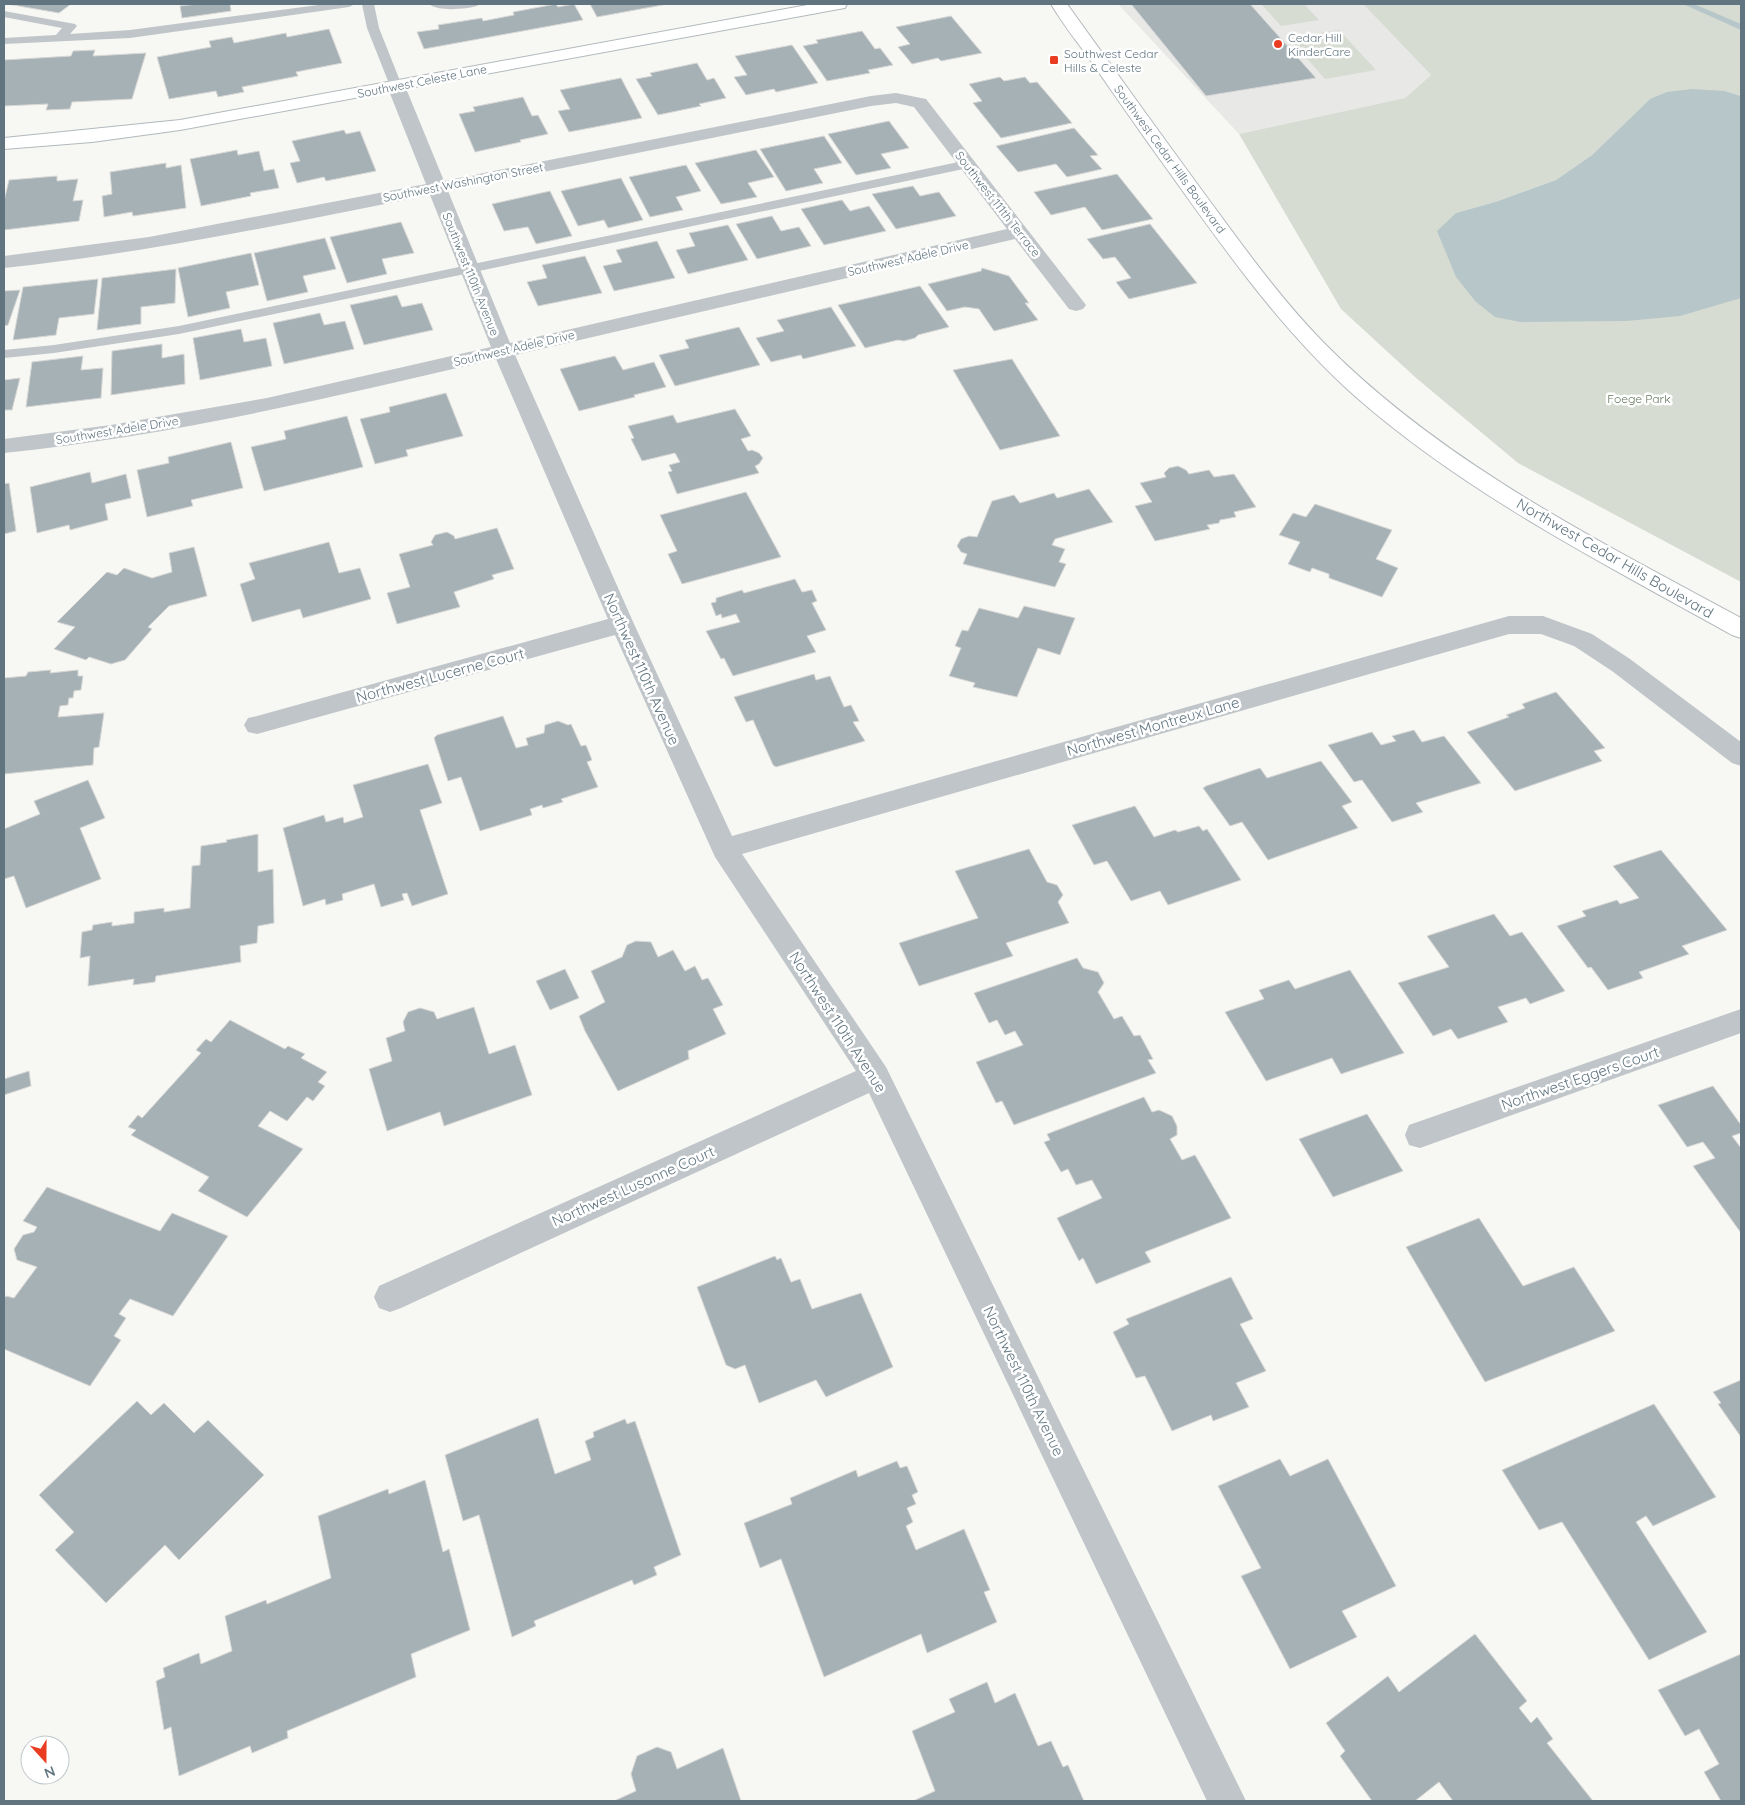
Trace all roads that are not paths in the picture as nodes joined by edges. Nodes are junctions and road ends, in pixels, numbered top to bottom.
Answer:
1 (349, 4) edge
2 (368, 4) edge
3 (435, 4) edge
4 (473, 4) edge
5 (839, 4) edge
6 (1059, 4) edge
7 (4, 14) edge
8 (58, 39) junction
9 (4, 41) edge
10 (396, 86) junction
11 (920, 103) joint
12 (4, 144) edge
13 (968, 164) junction
14 (436, 188) junction
15 (1020, 232) junction
16 (4, 262) edge
17 (470, 270) junction
18 (1076, 305) dead end
19 (1283, 312) joint
20 (503, 351) junction
21 (4, 354) edge
22 (4, 446) edge
23 (622, 624) junction
24 (1741, 630) edge
25 (257, 725) dead end
26 (1741, 756) edge
27 (724, 849) junction
28 (1741, 1021) edge
29 (876, 1076) junction
30 (1420, 1135) dead end
31 (390, 1297) dead end
32 (1227, 1801) edge

1 - 8 lane
2 - 10 lane
3 - 4 lane
5 - 10 main road, Southwest Celeste Lane
6 - 19 main road, Southwest Cedar Hills Boulevard
7 - 8 lane
8 - 9 lane
10 - 12 main road, Southwest Celeste Lane
10 - 14 street, Southwest 110th Avenue
11 - 13 street, Southwest 111th Terrace
11 - 14 street, Southwest Washington Street
13 - 15 street, Southwest 111th Terrace
13 - 17 lane
14 - 16 street, Southwest Washington Street
14 - 17 street, Southwest 110th Avenue
15 - 18 street, Southwest 111th Terrace
15 - 20 street, Southwest Adele Drive
17 - 20 street, Southwest 110th Avenue
17 - 21 lane
19 - 24 main road, Northwest Cedar Hills Boulevard
20 - 22 street, Southwest Adele Drive
20 - 23 street, Northwest 110th Avenue
23 - 25 street, Northwest Lucerne Court
23 - 27 street, Northwest 110th Avenue
26 - 27 street, Northwest Montreux Lane
27 - 29 street, Northwest 110th Avenue
28 - 30 street, Northwest Eggers Court
29 - 31 street, Northwest Lusanne Court
29 - 32 street, Northwest 110th Avenue

